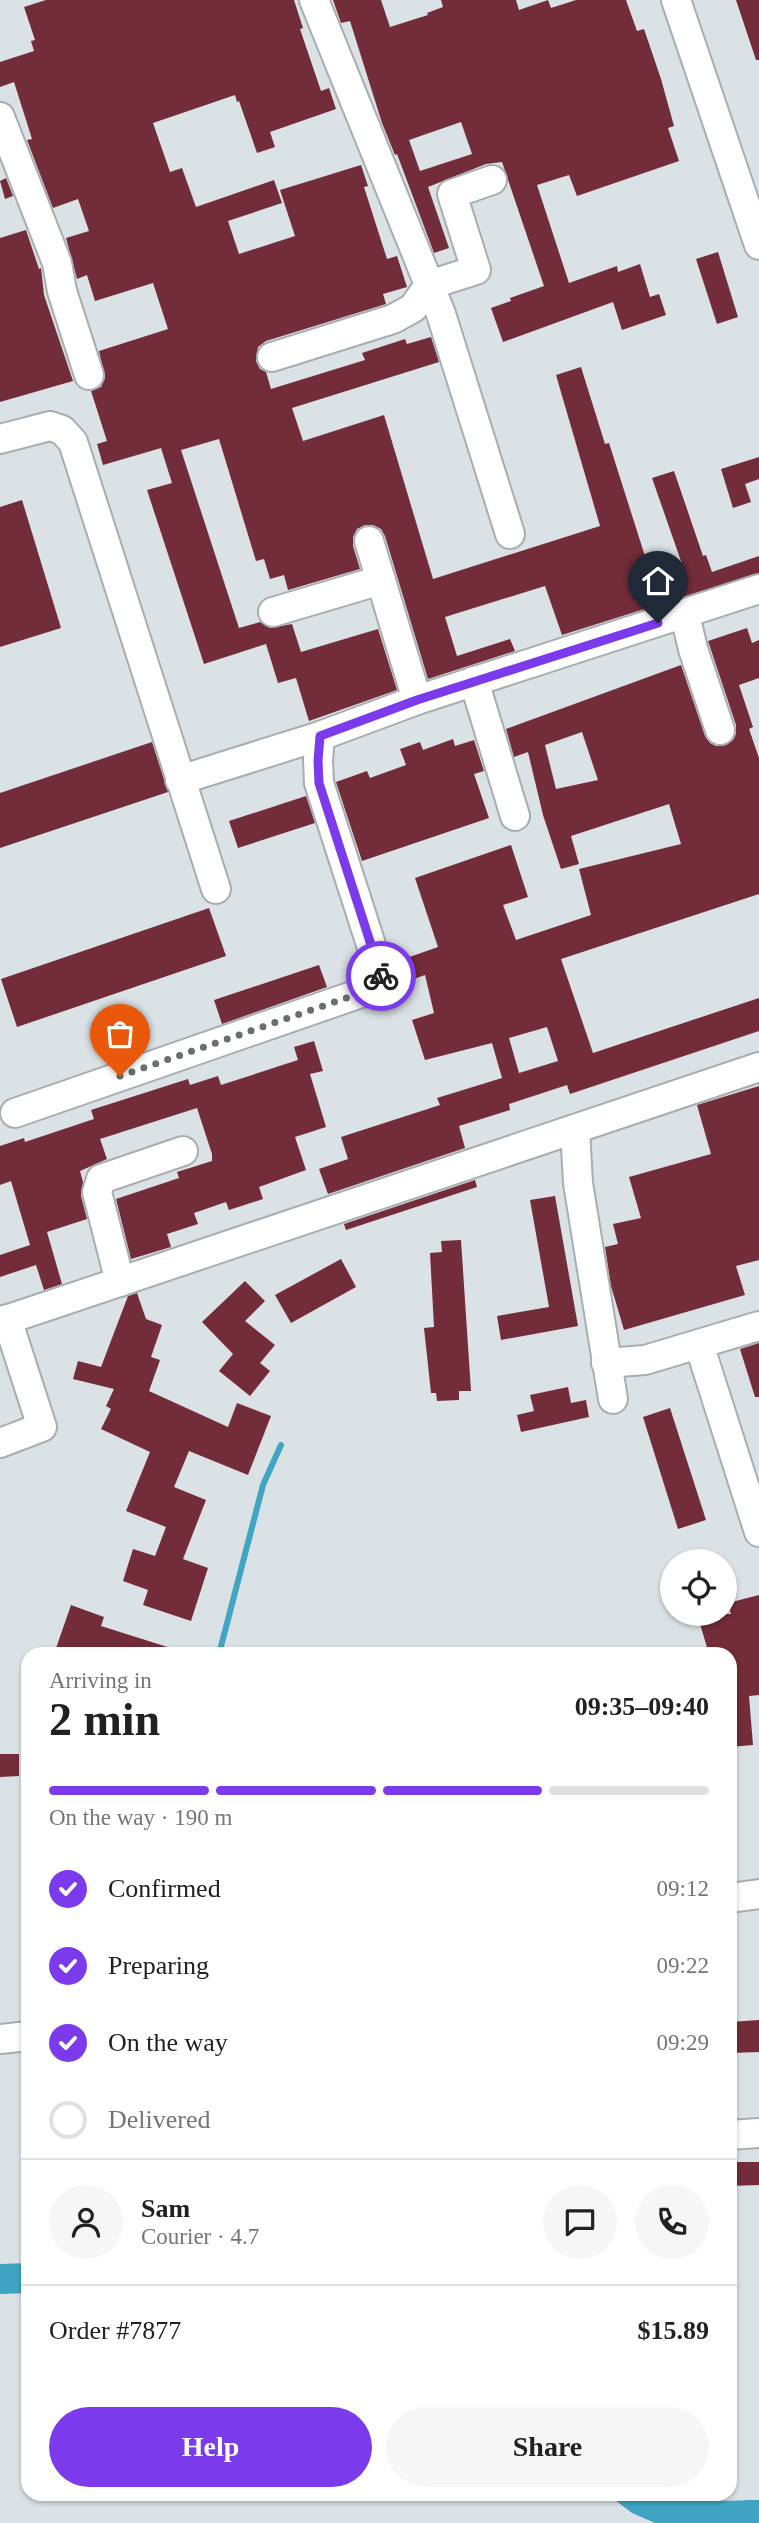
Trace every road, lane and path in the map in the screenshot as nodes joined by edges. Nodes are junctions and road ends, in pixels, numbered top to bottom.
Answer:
1 (314, 0) edge
2 (676, 0) edge
3 (0, 117) edge
4 (492, 180) dead end
5 (750, 191) edge
6 (759, 245) edge
7 (429, 285) junction
8 (272, 358) dead end
9 (89, 375) dead end
10 (0, 439) edge
11 (510, 534) dead end
12 (369, 541) dead end
13 (381, 580) junction
14 (759, 589) edge
15 (273, 612) dead end
16 (685, 615) junction
17 (474, 681) junction
18 (417, 700) junction
19 (720, 730) dead end
20 (320, 736) junction
21 (180, 780) junction
22 (515, 817) dead end
23 (216, 889) dead end
24 (759, 1067) edge
25 (15, 1113) dead end
26 (575, 1129) junction
27 (183, 1150) dead end
28 (120, 1282) junction
29 (4, 1321) edge
30 (759, 1326) edge
31 (699, 1344) junction
32 (606, 1363) junction
33 (613, 1399) dead end
34 (0, 1443) edge
35 (759, 1532) edge
36 (759, 1894) edge
37 (737, 1897) edge
38 (21, 2037) edge
39 (0, 2039) edge
40 (759, 2133) edge
41 (737, 2135) edge

1 - 7 street
2 - 5 street
3 - 9 street
4 - 7 street
5 - 6 street
7 - 8 street
7 - 11 street
10 - 21 street
12 - 13 street
13 - 15 street
13 - 18 street
14 - 16 street
16 - 17 street
16 - 19 street
17 - 18 street
17 - 22 street
18 - 20 street
20 - 21 street
20 - 25 street
21 - 23 street
24 - 26 street
26 - 28 street
26 - 32 street
27 - 28 street
28 - 29 street
29 - 34 street
30 - 31 street
31 - 32 street
31 - 35 street
32 - 33 street
36 - 37 street
38 - 39 street
40 - 41 street

